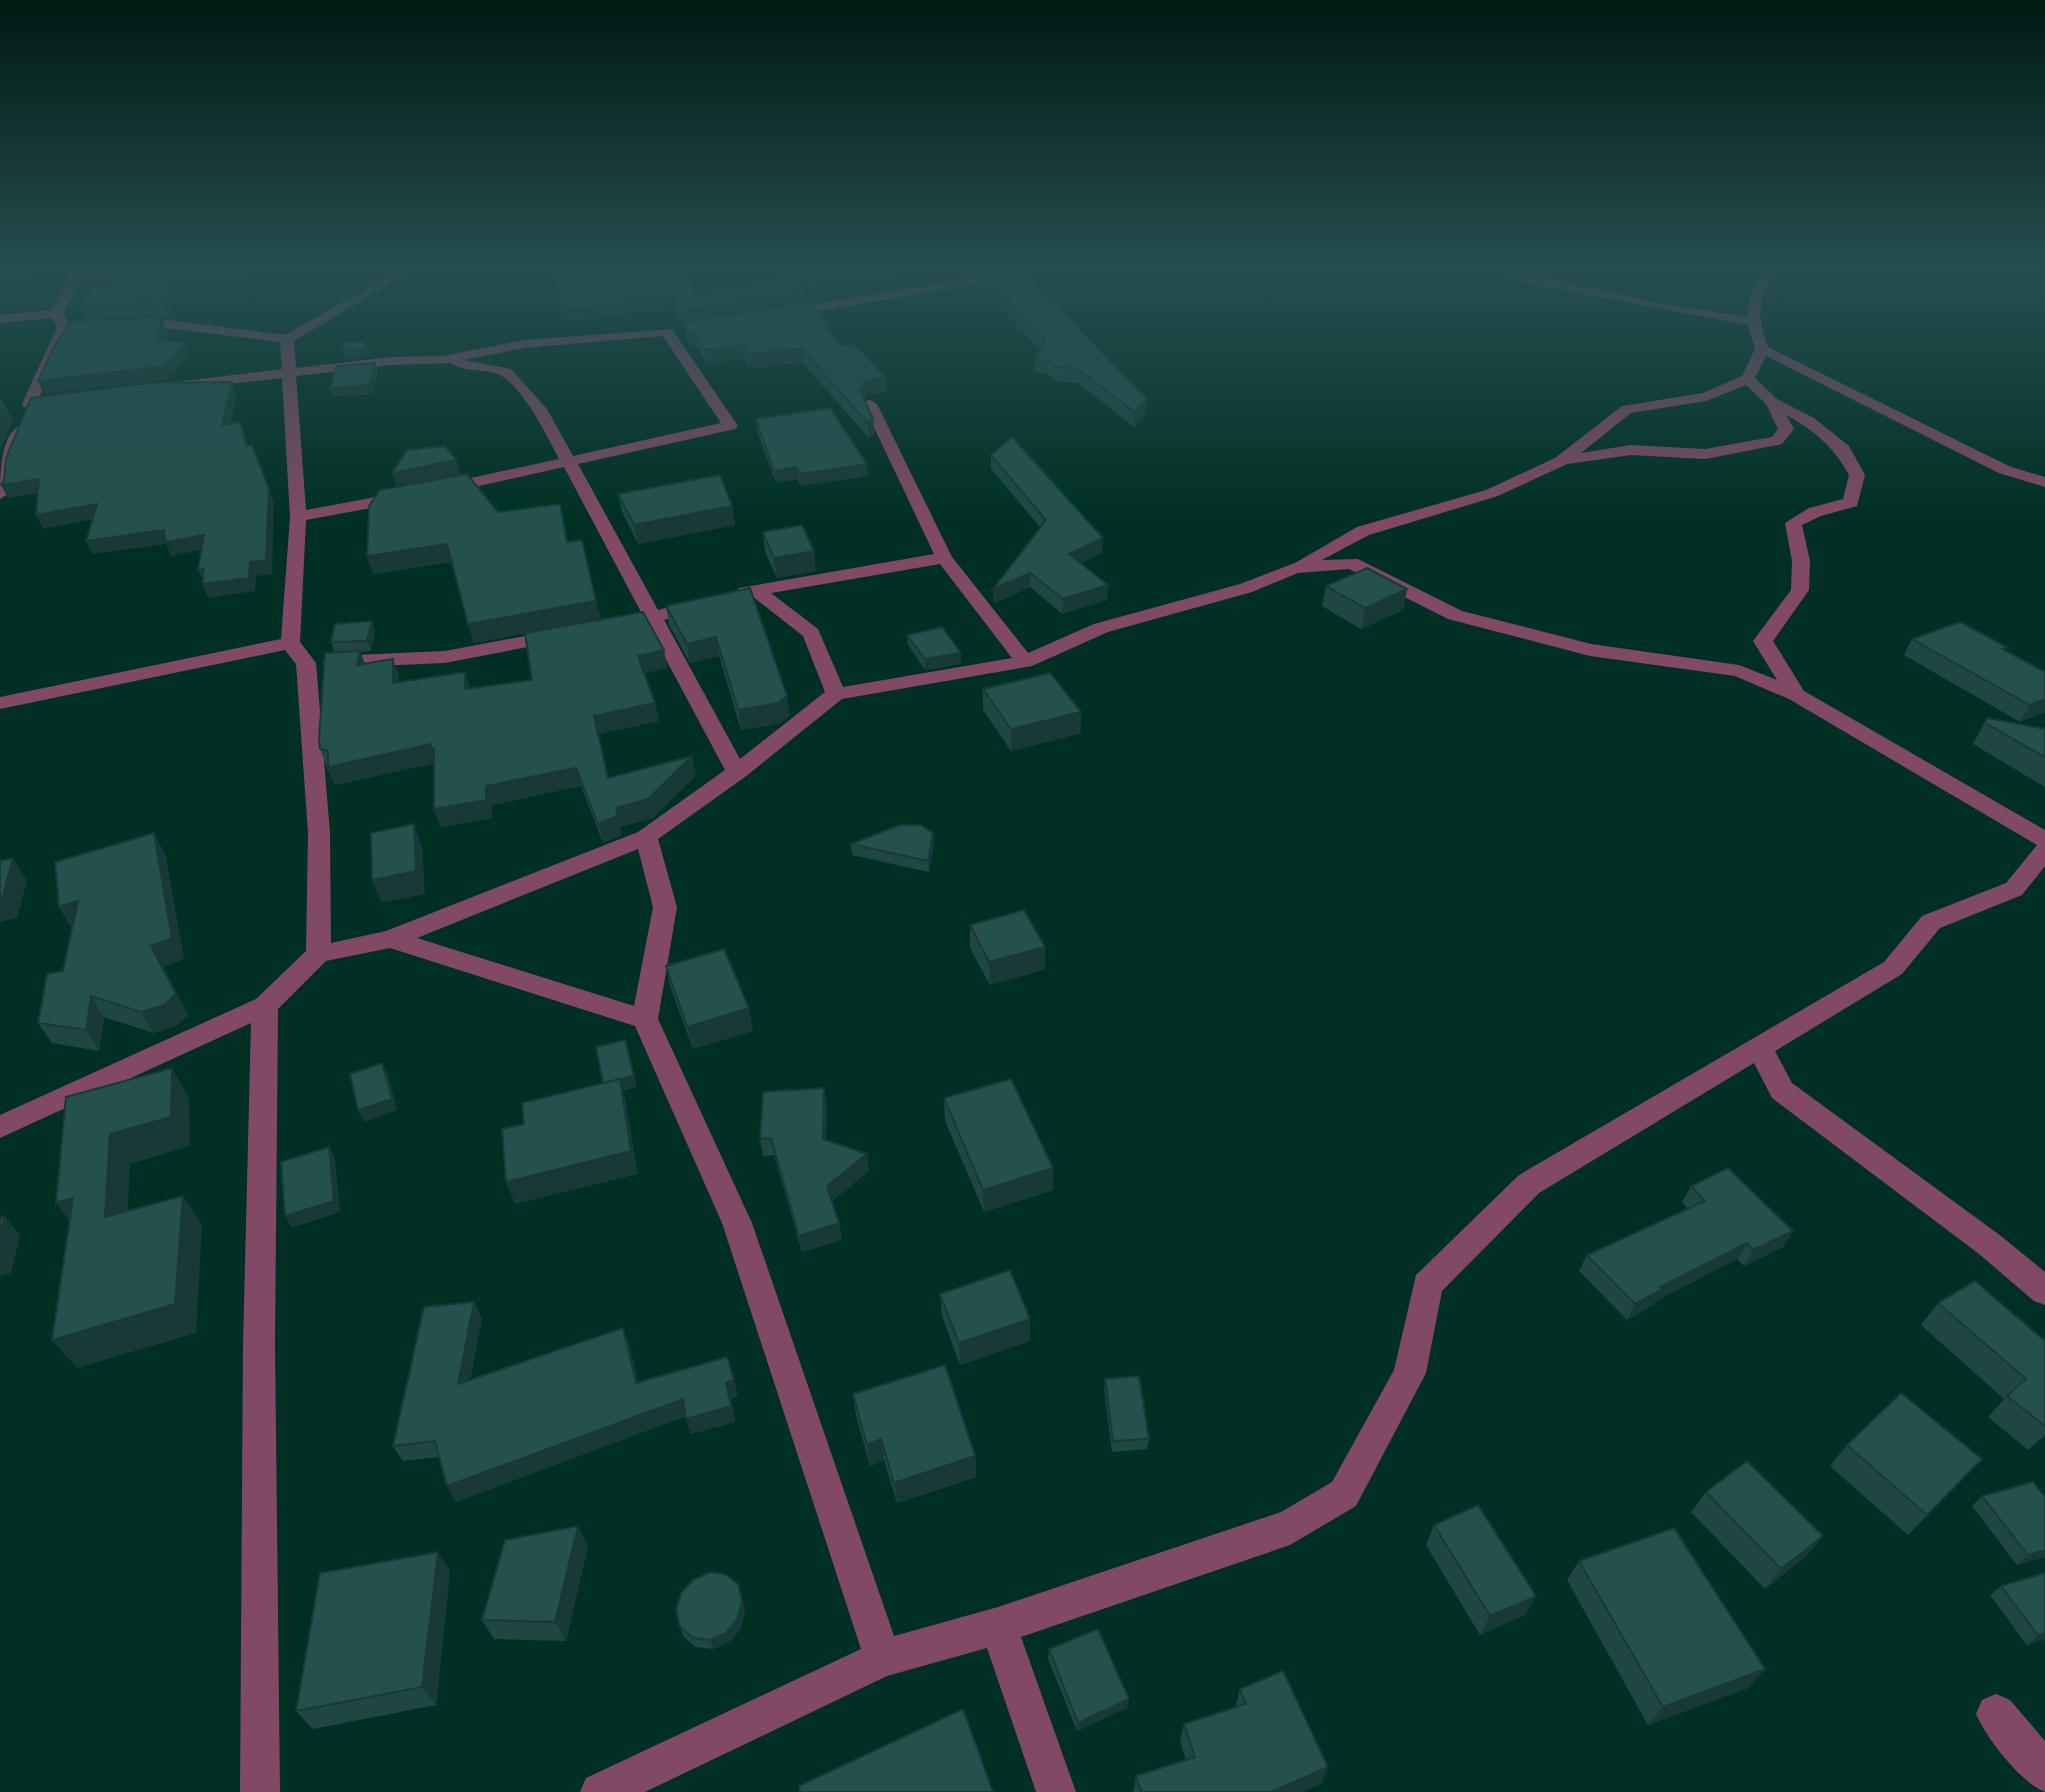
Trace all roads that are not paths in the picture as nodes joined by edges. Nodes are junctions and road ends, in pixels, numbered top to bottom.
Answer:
1 (59, 355) edge
2 (289, 355) edge
3 (470, 355) edge
4 (688, 355) edge
5 (1759, 355) edge
6 (1773, 355) edge
7 (443, 360) junction
8 (291, 371) junction
9 (1748, 379) junction
10 (152, 389) edge
11 (1772, 402) junction
12 (870, 404) edge
13 (1561, 461) junction
14 (570, 463) junction
15 (1, 470) edge
16 (2045, 482) edge
17 (0, 494) edge
18 (298, 517) junction
19 (944, 558) junction
20 (1295, 568) junction
21 (755, 590) junction
22 (653, 618) junction
23 (290, 643) junction
24 (1025, 662) junction
25 (306, 663) junction
26 (836, 694) junction
27 (1796, 695) junction
28 (0, 703) edge
29 (737, 772) junction
30 (646, 837) junction
31 (2045, 840) edge
32 (2045, 850) edge
33 (391, 939) junction
34 (318, 954) junction
35 (265, 1006) junction
36 (645, 1019) junction
37 (1759, 1046) junction
38 (0, 1127) edge
39 (2045, 1291) edge
40 (998, 1626) junction
41 (883, 1658) junction
42 (1996, 1714) dead end
43 (2045, 1772) edge
44 (260, 1792) edge
45 (600, 1792) edge
46 (1056, 1792) edge

1 - 15 street
2 - 8 street
3 - 7 street
4 - 14 street
5 - 9 street
6 - 16 street
7 - 8 street
7 - 14 street
8 - 10 street
8 - 18 street
9 - 11 street
9 - 13 street
11 - 13 street
11 - 27 street
12 - 19 street
13 - 20 street
14 - 18 street
14 - 22 street
15 - 17 street
18 - 23 street
19 - 21 street
19 - 24 street
20 - 24 street
20 - 27 street
21 - 22 street
21 - 26 street
22 - 25 street
22 - 29 street
23 - 25 street
23 - 28 street
24 - 26 street
25 - 34 street
26 - 29 street
27 - 31 street
29 - 30 street
30 - 33 street
30 - 36 street
32 - 37 street
33 - 34 street
33 - 36 street
34 - 35 street
35 - 38 street
35 - 44 street
36 - 41 street
37 - 39 street
37 - 40 street
40 - 41 street
40 - 46 street
41 - 45 street
42 - 43 street

